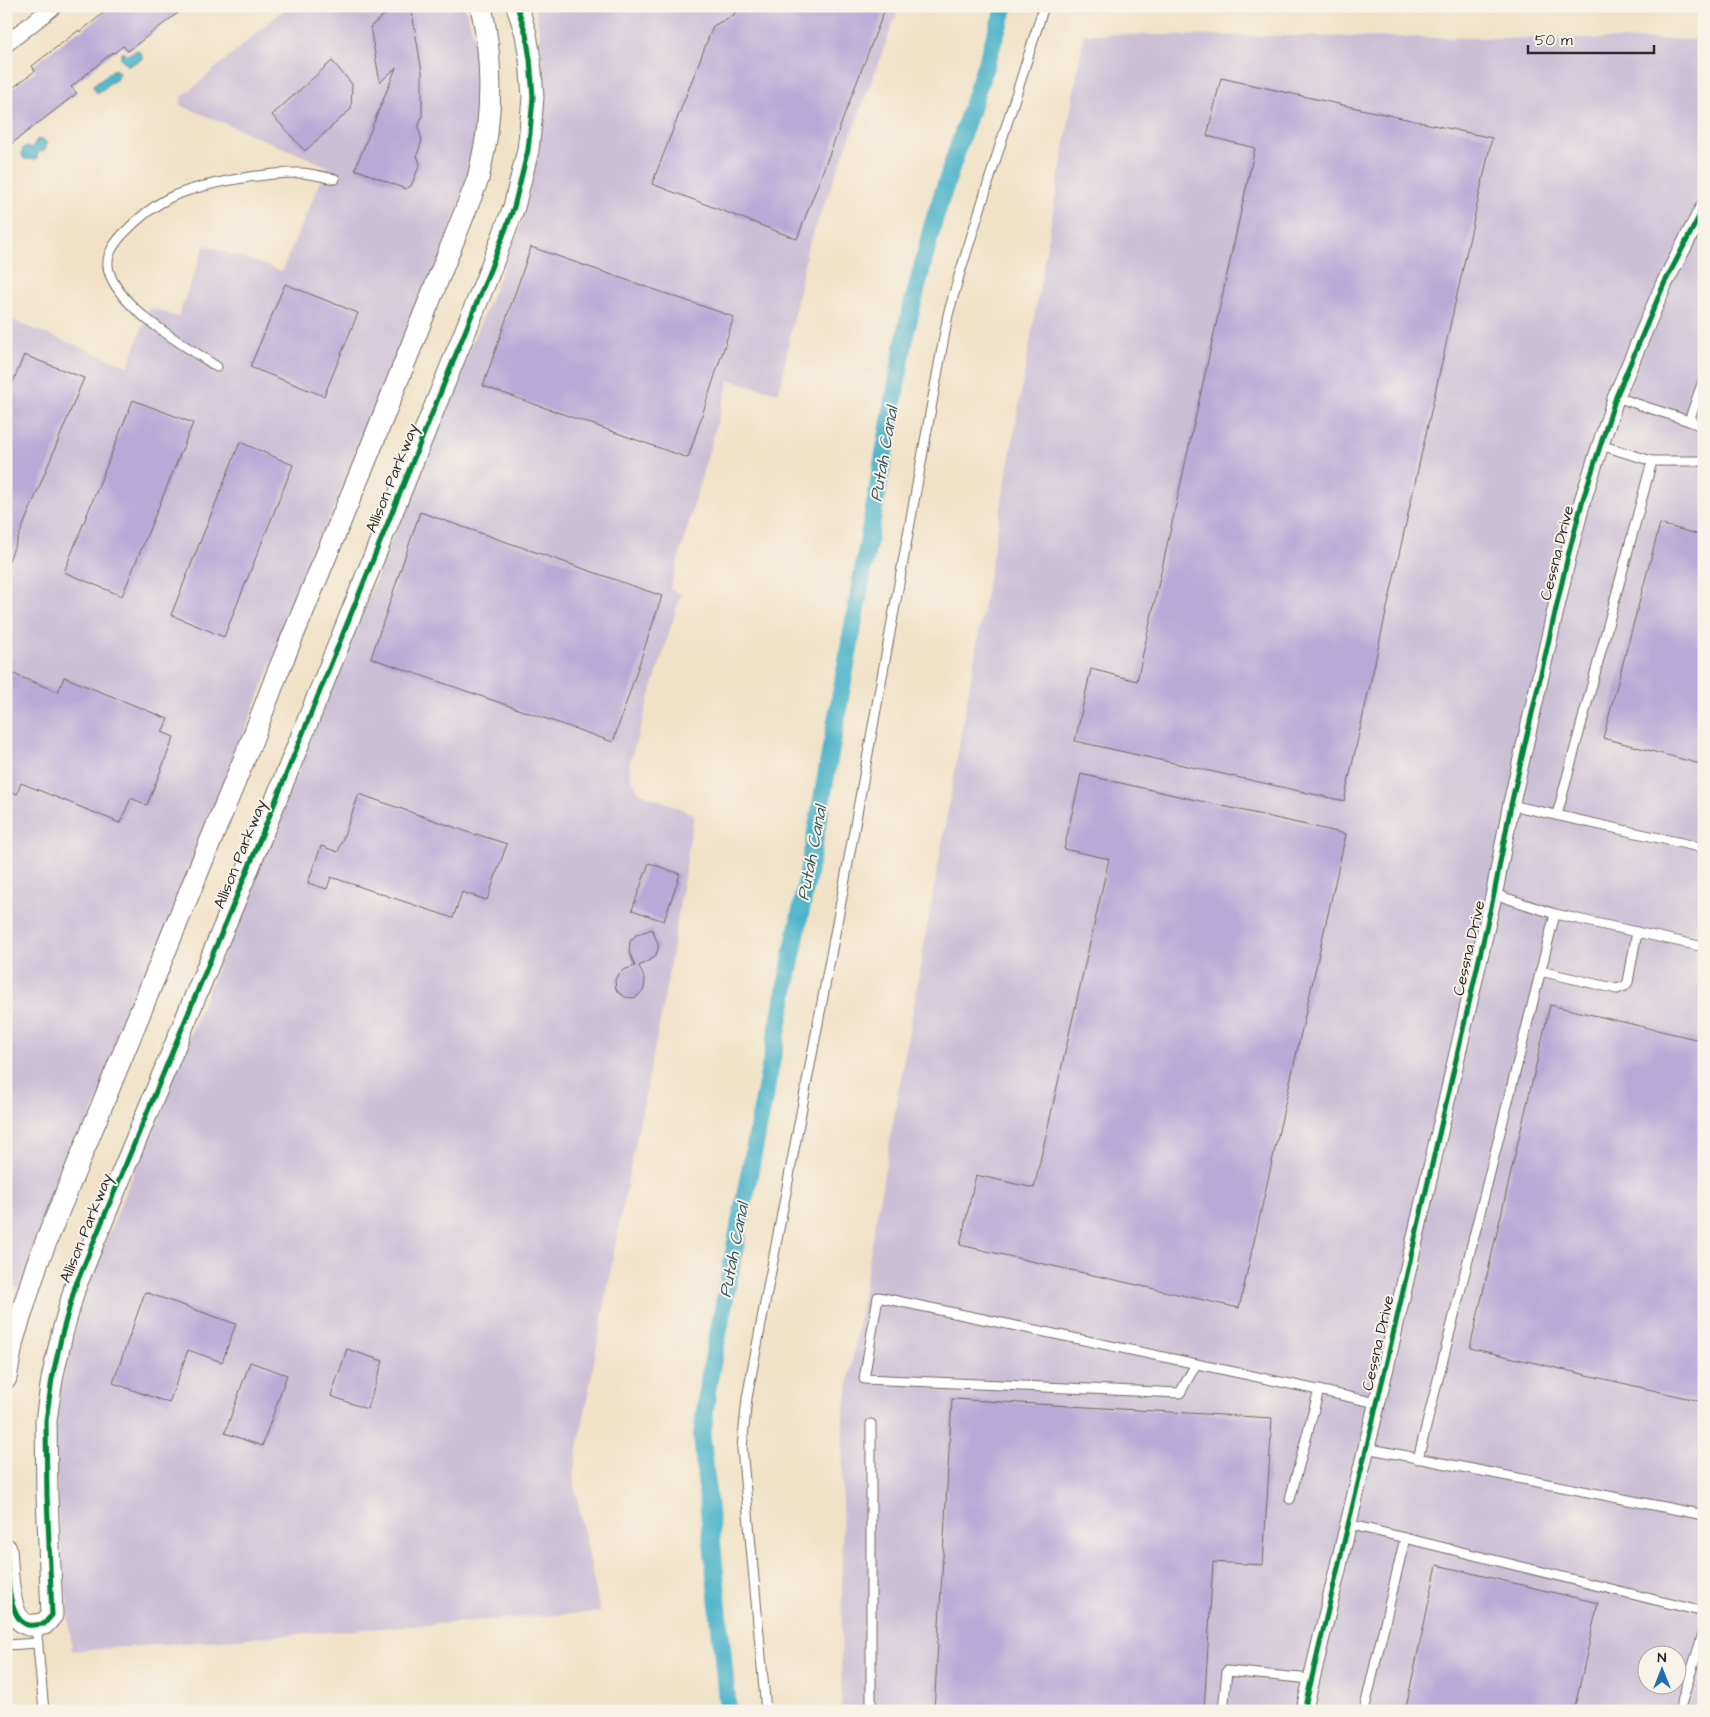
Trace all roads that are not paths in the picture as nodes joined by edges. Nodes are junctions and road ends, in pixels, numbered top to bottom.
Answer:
1 (54, 6) edge
2 (480, 6) edge
3 (517, 6) edge
4 (1044, 6) edge
5 (6, 44) edge
6 (336, 179) dead end
7 (1704, 206) edge
8 (218, 367) dead end
9 (1704, 378) edge
10 (1616, 397) junction
11 (1690, 421) junction
12 (1704, 427) edge
13 (1600, 445) junction
14 (1704, 460) edge
15 (1652, 461) junction
16 (1511, 805) junction
17 (1557, 815) junction
18 (1704, 848) edge
19 (1494, 894) junction
20 (1555, 914) junction
21 (1637, 932) junction
22 (1704, 947) edge
23 (1540, 971) junction
24 (1196, 1364) junction
25 (6, 1378) edge
26 (1319, 1390) junction
27 (1377, 1403) junction
28 (871, 1424) dead end
29 (1366, 1448) junction
30 (1418, 1459) junction
31 (1290, 1498) dead end
32 (1704, 1514) edge
33 (1348, 1524) junction
34 (1404, 1538) junction
35 (6, 1548) edge
36 (1704, 1612) edge
37 (1704, 1630) edge
38 (37, 1634) junction
39 (6, 1645) edge
40 (1311, 1679) junction
41 (44, 1711) edge
42 (766, 1711) edge
43 (871, 1711) edge
44 (1223, 1711) edge
45 (1304, 1711) edge
46 (1364, 1711) edge
47 (1679, 1711) edge

1 - 5 street
2 - 25 street, Allison Parkway
3 - 38 street, Allison Parkway
4 - 42 lane
6 - 8 lane
7 - 10 street, Cessna Drive
9 - 11 lane
10 - 11 lane
10 - 13 street, Cessna Drive
11 - 12 lane
13 - 15 lane
13 - 16 street, Cessna Drive
14 - 15 lane
15 - 17 lane
16 - 17 lane
16 - 19 street, Cessna Drive
17 - 18 lane
19 - 20 lane
19 - 27 street, Cessna Drive
20 - 21 lane
20 - 23 lane
21 - 22 lane
21 - 23 lane
23 - 30 lane
24 - 24 lane
24 - 26 lane
26 - 27 lane
26 - 31 lane
27 - 29 street, Cessna Drive
28 - 43 lane
29 - 30 lane
29 - 33 street, Cessna Drive
30 - 32 lane
33 - 34 lane
33 - 40 street, Cessna Drive
34 - 36 lane
34 - 46 lane
35 - 38 street
37 - 47 lane
38 - 39 lane
38 - 41 lane
40 - 44 lane
40 - 45 street, Cessna Drive

